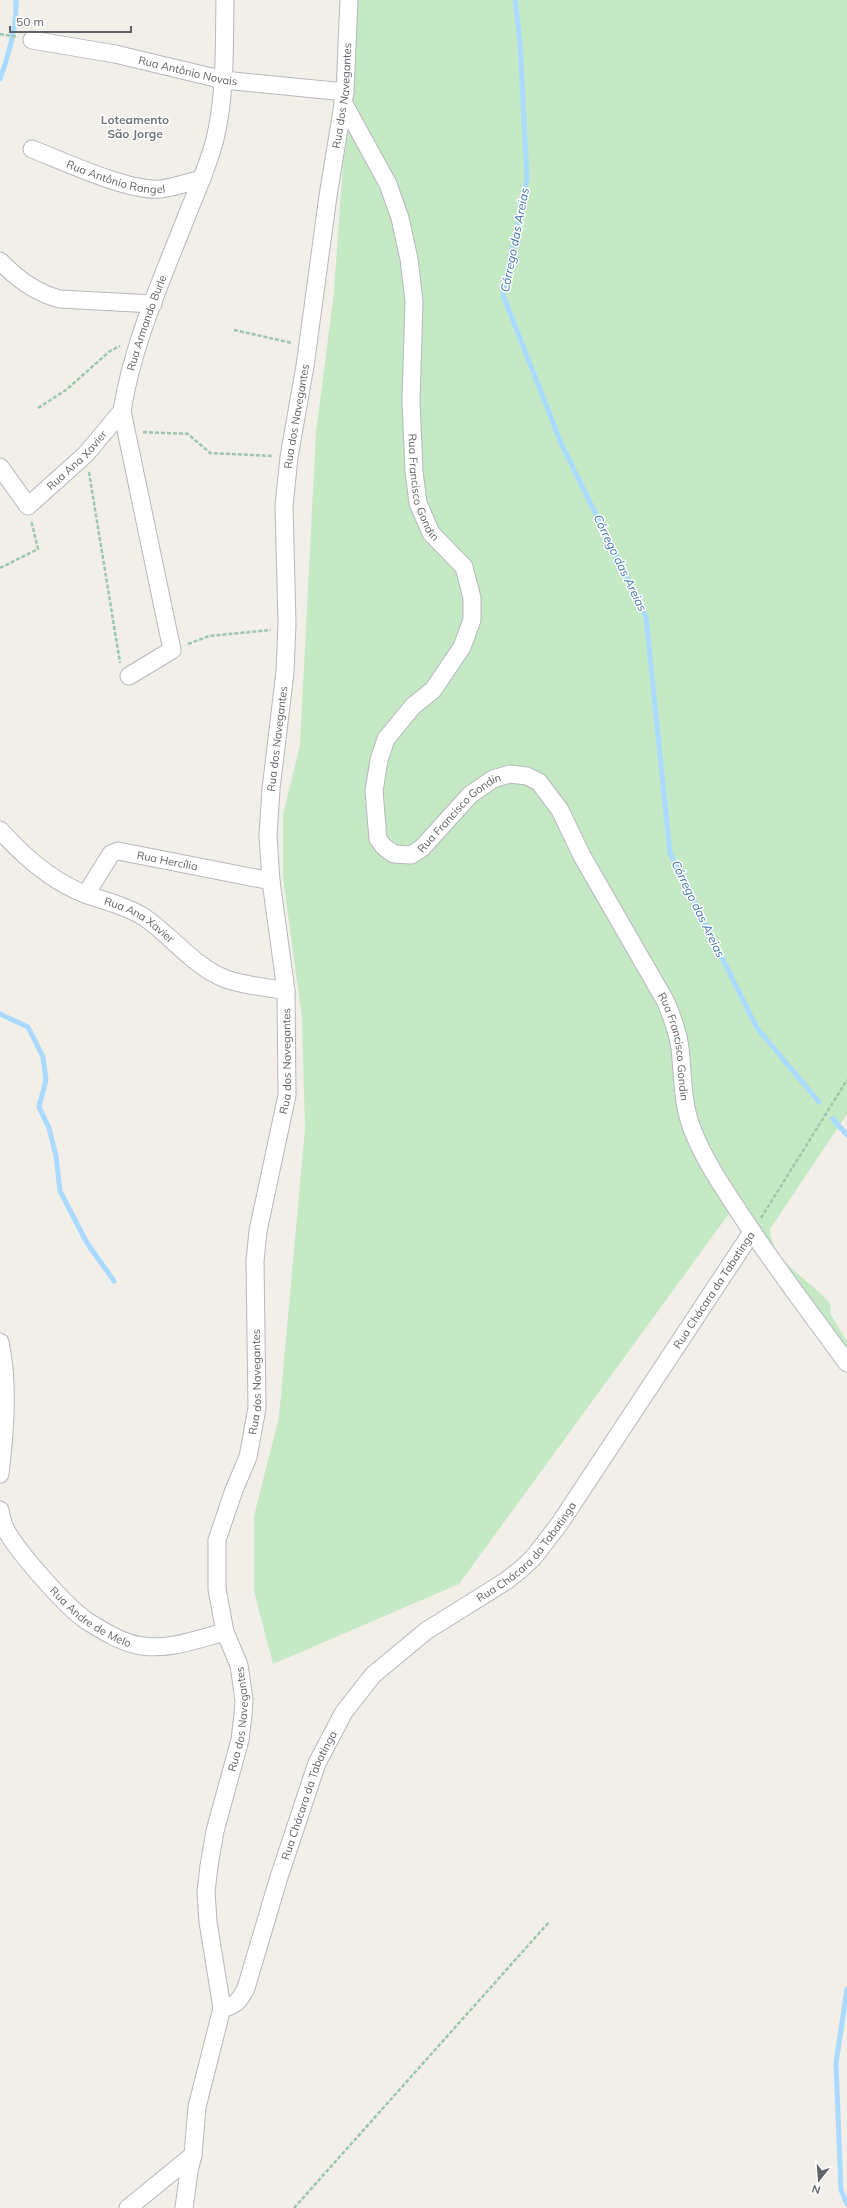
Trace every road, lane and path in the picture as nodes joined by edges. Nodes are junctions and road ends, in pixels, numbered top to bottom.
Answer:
1 (225, 0) edge
2 (349, 0) edge
3 (32, 40) dead end
4 (224, 80) junction
5 (344, 97) junction
6 (32, 149) dead end
7 (202, 179) junction
8 (0, 261) edge
9 (153, 304) junction
10 (234, 330) dead end
11 (308, 346) junction
12 (110, 351) dead end
13 (38, 408) dead end
14 (122, 410) junction
15 (126, 431) junction
16 (86, 454) junction
17 (289, 457) junction
18 (0, 467) edge
19 (28, 506) junction
20 (0, 568) edge
21 (287, 631) junction
22 (172, 650) junction
23 (129, 676) joint
24 (0, 830) edge
25 (271, 881) junction
26 (86, 894) junction
27 (286, 991) junction
28 (847, 1080) edge
29 (752, 1232) junction
30 (0, 1342) edge
31 (2, 1362) edge
32 (847, 1363) edge
33 (0, 1474) edge
34 (0, 1510) edge
35 (225, 1632) junction
36 (550, 1922) dead end
37 (222, 2008) junction
38 (193, 2155) junction
39 (128, 2208) edge
40 (184, 2208) edge
41 (294, 2208) edge

1 - 4 street, Rua Armando Burle
2 - 5 street, Rua dos Navegantes
3 - 4 street, Rua Antônio Novais
4 - 5 street, Rua Antônio Novais
4 - 7 street, Rua Armando Burle
5 - 11 street, Rua dos Navegantes
5 - 29 street, Rua Francisco Gondin
6 - 7 street, Rua Antônio Rangel
7 - 9 street, Rua Armando Burle
8 - 9 street
9 - 14 street, Rua Armando Burle
10 - 11 path
11 - 17 street, Rua dos Navegantes
12 - 13 path
14 - 15 street, Rua Armando Burle
14 - 16 street, Rua Ana Xavier
15 - 17 path
15 - 22 street, Rua Armando Burle
16 - 19 street, Rua Ana Xavier
16 - 23 path
17 - 21 street, Rua dos Navegantes
18 - 19 street
19 - 20 path
21 - 22 path
21 - 25 street, Rua dos Navegantes
22 - 23 street
24 - 26 street, Rua Ana Xavier
25 - 26 street, Rua Hercília
25 - 27 street, Rua dos Navegantes
26 - 27 street, Rua Ana Xavier
27 - 35 street, Rua dos Navegantes
28 - 29 path, Rua Chácara da Tabatinga
29 - 32 street, Rua Francisco Gondin
29 - 37 street, Rua Chácara da Tabatinga
30 - 31 street
31 - 33 street
34 - 35 street, Rua Andre de Melo
35 - 37 street, Rua dos Navegantes
36 - 41 path
37 - 38 street, Rua dos Navegantes
38 - 39 street
38 - 40 street, Rua dos Navegantes

